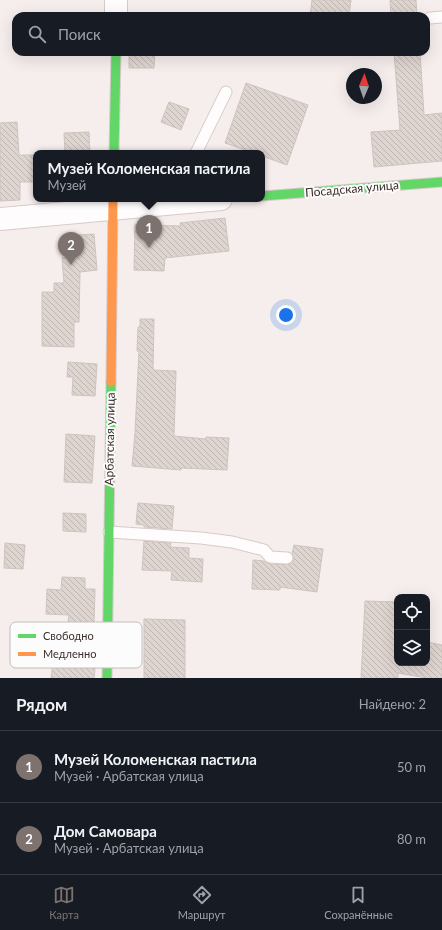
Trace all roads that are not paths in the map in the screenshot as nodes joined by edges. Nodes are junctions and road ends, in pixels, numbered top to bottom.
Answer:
1 (116, 0) edge
2 (116, 12) edge
3 (442, 17) edge
4 (430, 18) dead end
5 (116, 56) edge
6 (226, 92) dead end
7 (114, 150) edge
8 (197, 150) edge
9 (442, 182) edge
10 (265, 196) edge
11 (153, 202) edge
12 (113, 204) edge
13 (0, 219) edge
14 (109, 532) junction
15 (287, 558) dead end
16 (108, 622) edge
17 (107, 668) edge
18 (107, 678) edge

1 - 2 street
3 - 4 lane
5 - 7 street
6 - 8 lane
9 - 10 street, Посадская улица
11 - 12 street
12 - 13 street
12 - 14 street, Арбатская улица
14 - 15 lane
14 - 16 street, Арбатская улица
17 - 18 street, Арбатская улица

